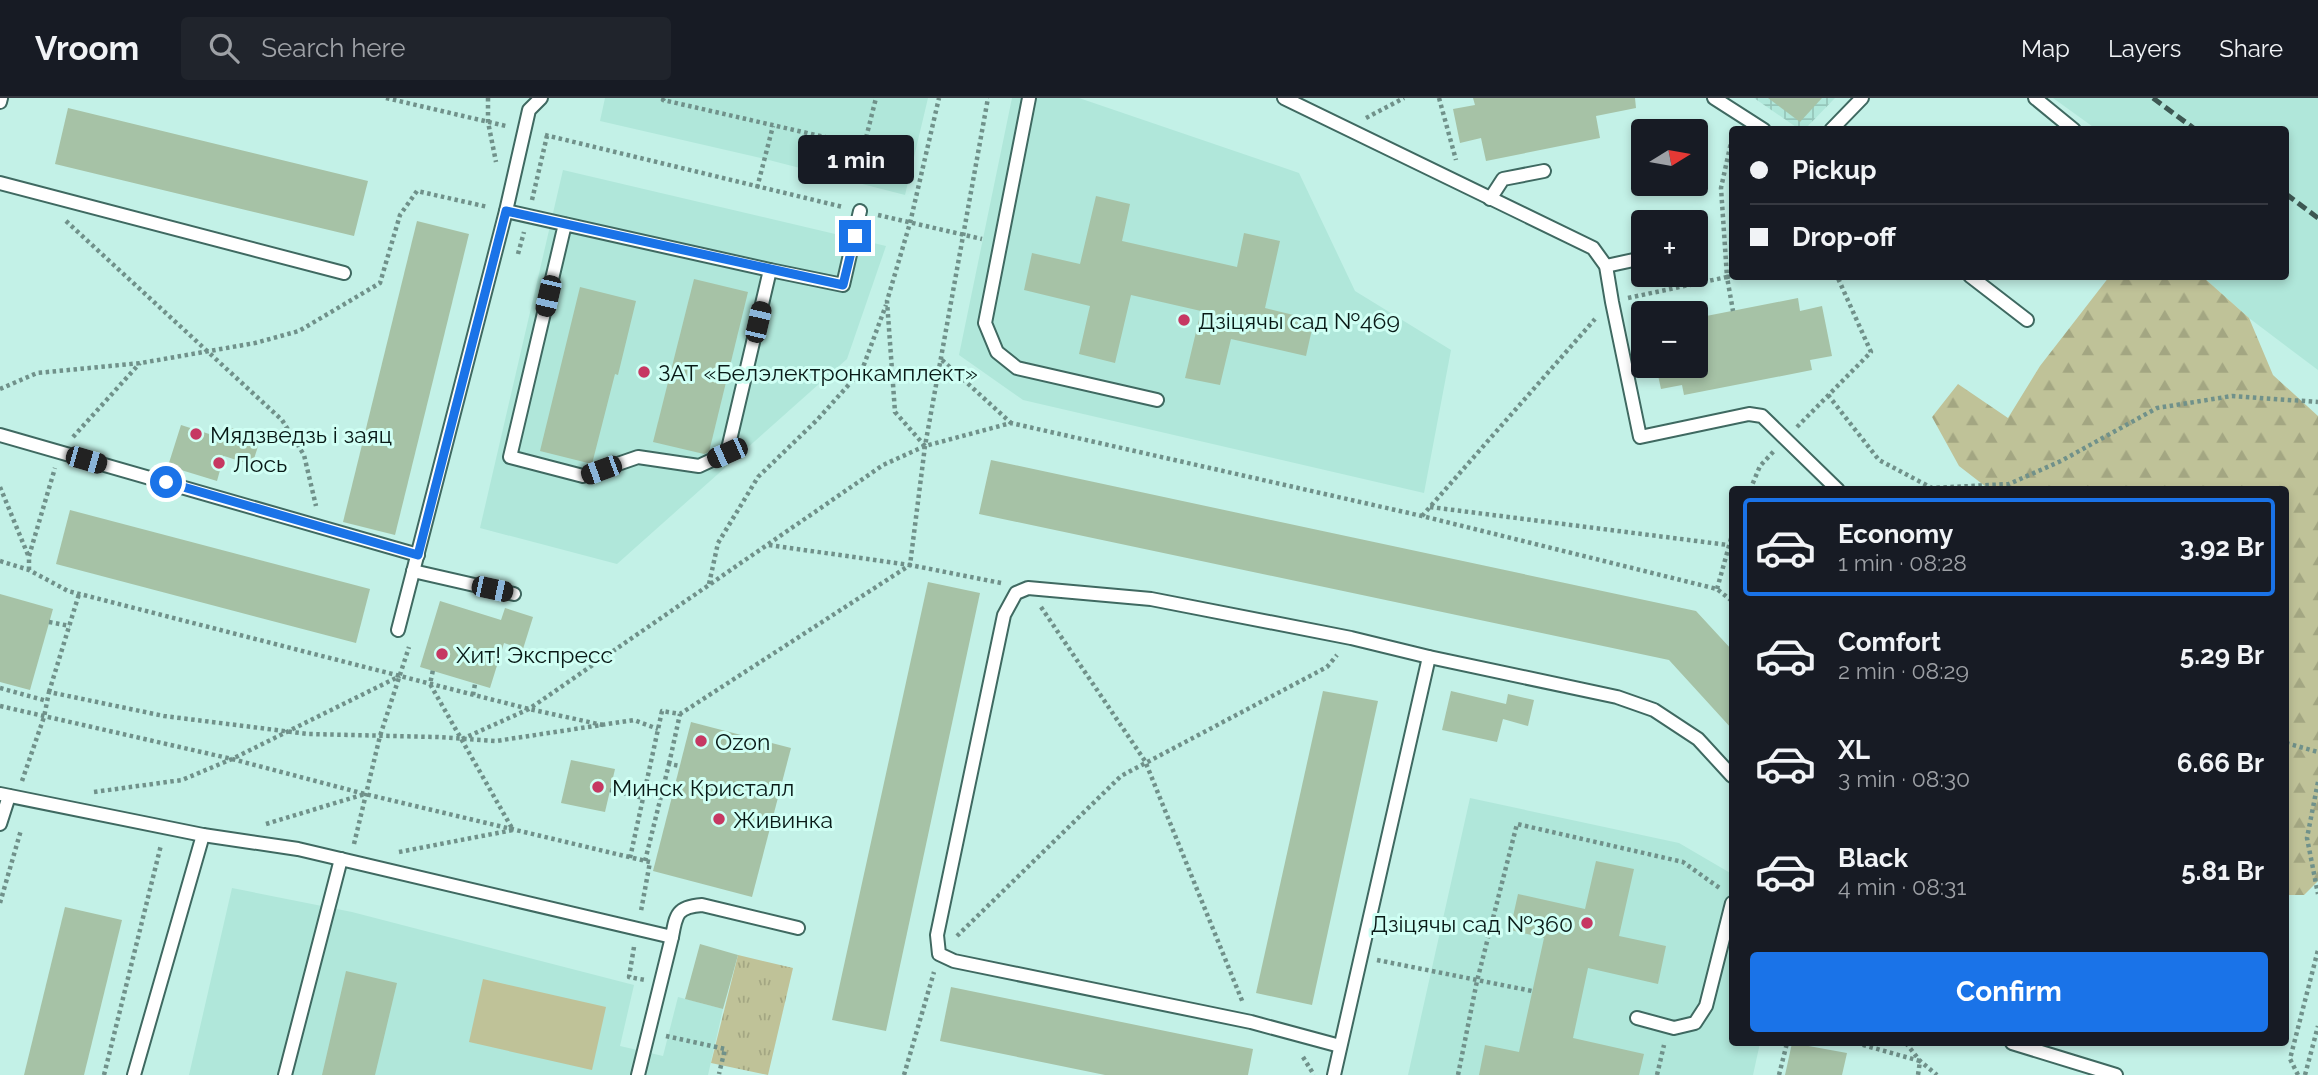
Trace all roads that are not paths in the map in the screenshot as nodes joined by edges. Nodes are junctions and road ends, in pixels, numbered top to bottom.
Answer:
1 (541, 98) edge
2 (1029, 98) edge
3 (1284, 98) edge
4 (1714, 98) edge
5 (1862, 98) edge
6 (2035, 98) edge
7 (1758, 126) edge
8 (1835, 126) edge
9 (2069, 126) edge
10 (1544, 171) dead end
11 (0, 183) edge
12 (1490, 199) junction
13 (506, 211) junction
14 (860, 211) road end
15 (565, 224) junction
16 (1631, 261) edge
17 (1606, 266) junction
18 (770, 270) junction
19 (344, 272) dead end
20 (1975, 280) edge
21 (2028, 320) dead end
22 (1157, 400) dead end
23 (0, 435) edge
24 (1834, 486) edge
25 (418, 555) junction
26 (413, 571) junction
27 (514, 594) dead end
28 (398, 630) dead end
29 (1429, 657) junction
30 (1729, 773) edge
31 (13, 797) edge
32 (0, 824) edge
33 (203, 835) junction
34 (345, 860) junction
35 (1729, 915) edge
36 (798, 929) dead end
37 (672, 937) junction
38 (1637, 1018) dead end
39 (1340, 1046) junction
40 (2022, 1046) edge
41 (134, 1075) edge
42 (285, 1075) edge
43 (638, 1075) edge
44 (1334, 1075) edge
45 (2116, 1075) edge

1 - 13 lane
2 - 22 lane
3 - 12 lane
4 - 7 lane
5 - 8 lane
6 - 9 lane
10 - 12 lane
11 - 19 lane
12 - 17 lane
13 - 15 lane
13 - 25 lane
14 - 18 lane
15 - 18 lane
15 - 18 lane
16 - 17 lane
17 - 24 lane
20 - 21 lane
23 - 25 lane
25 - 26 lane
26 - 27 lane
26 - 28 lane
29 - 30 lane
29 - 39 lane
29 - 39 lane
31 - 32 lane
31 - 33 lane
33 - 34 lane
33 - 41 lane
34 - 37 lane
34 - 42 lane
35 - 38 lane
36 - 37 lane
37 - 43 lane
39 - 44 lane
40 - 45 lane

